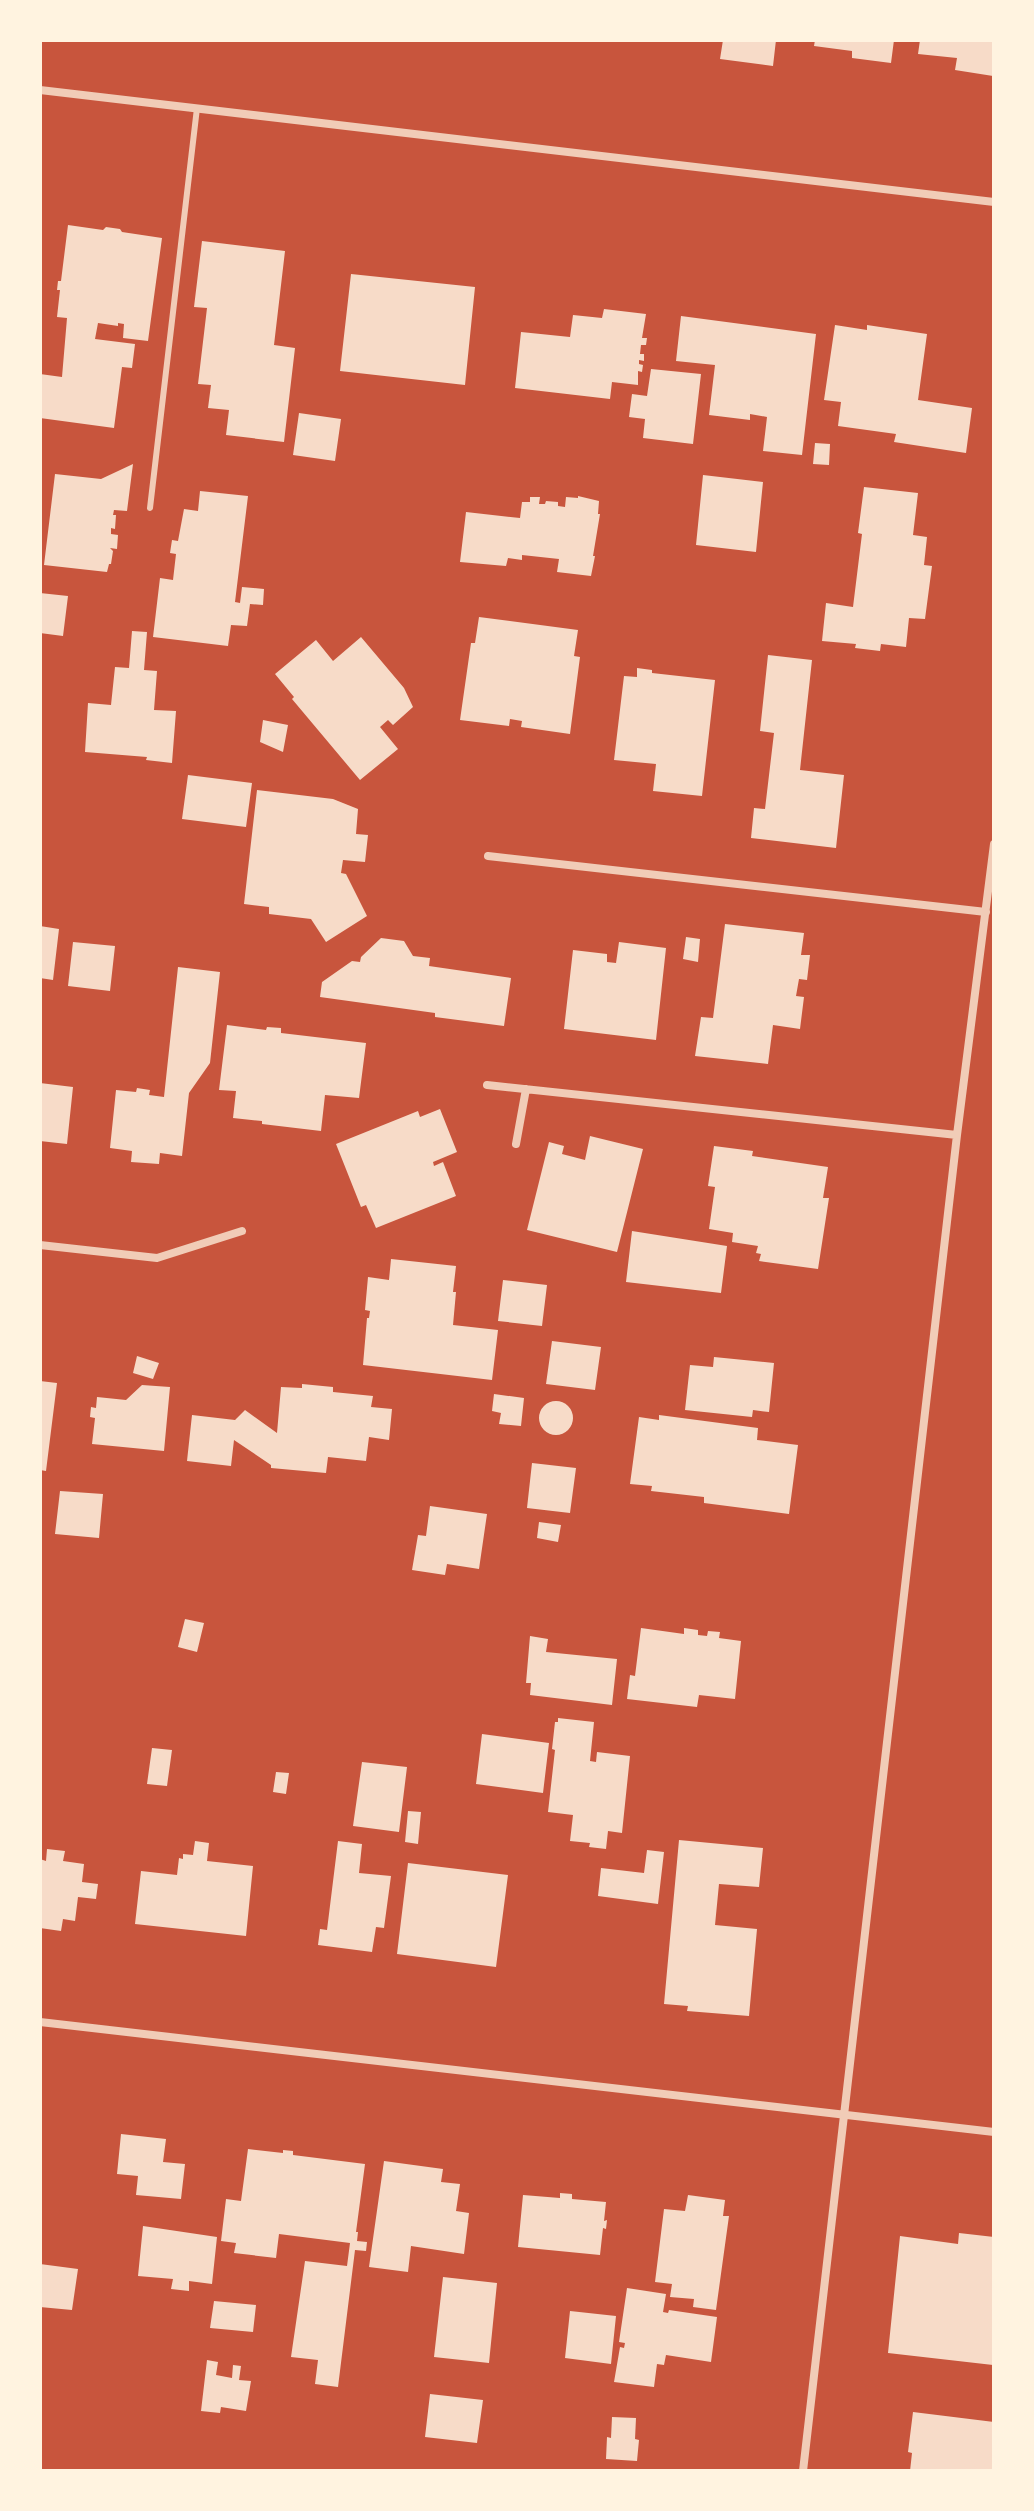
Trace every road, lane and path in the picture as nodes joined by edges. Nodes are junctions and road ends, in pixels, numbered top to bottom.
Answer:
1 (40, 90) edge
2 (197, 108) junction
3 (994, 202) edge
4 (150, 508) dead end
5 (994, 844) edge
6 (488, 856) dead end
7 (986, 912) junction
8 (487, 1085) dead end
9 (526, 1089) junction
10 (957, 1135) junction
11 (516, 1144) dead end
12 (242, 1231) dead end
13 (40, 1245) edge
14 (40, 2022) edge
15 (844, 2116) junction
16 (994, 2132) edge
17 (803, 2471) edge

1 - 2 street
2 - 3 street
2 - 4 lane
5 - 7 street
6 - 7 street
7 - 10 street
8 - 9 street
9 - 10 street
9 - 11 street
10 - 15 street
12 - 13 street
14 - 15 street
15 - 16 street
15 - 17 street

